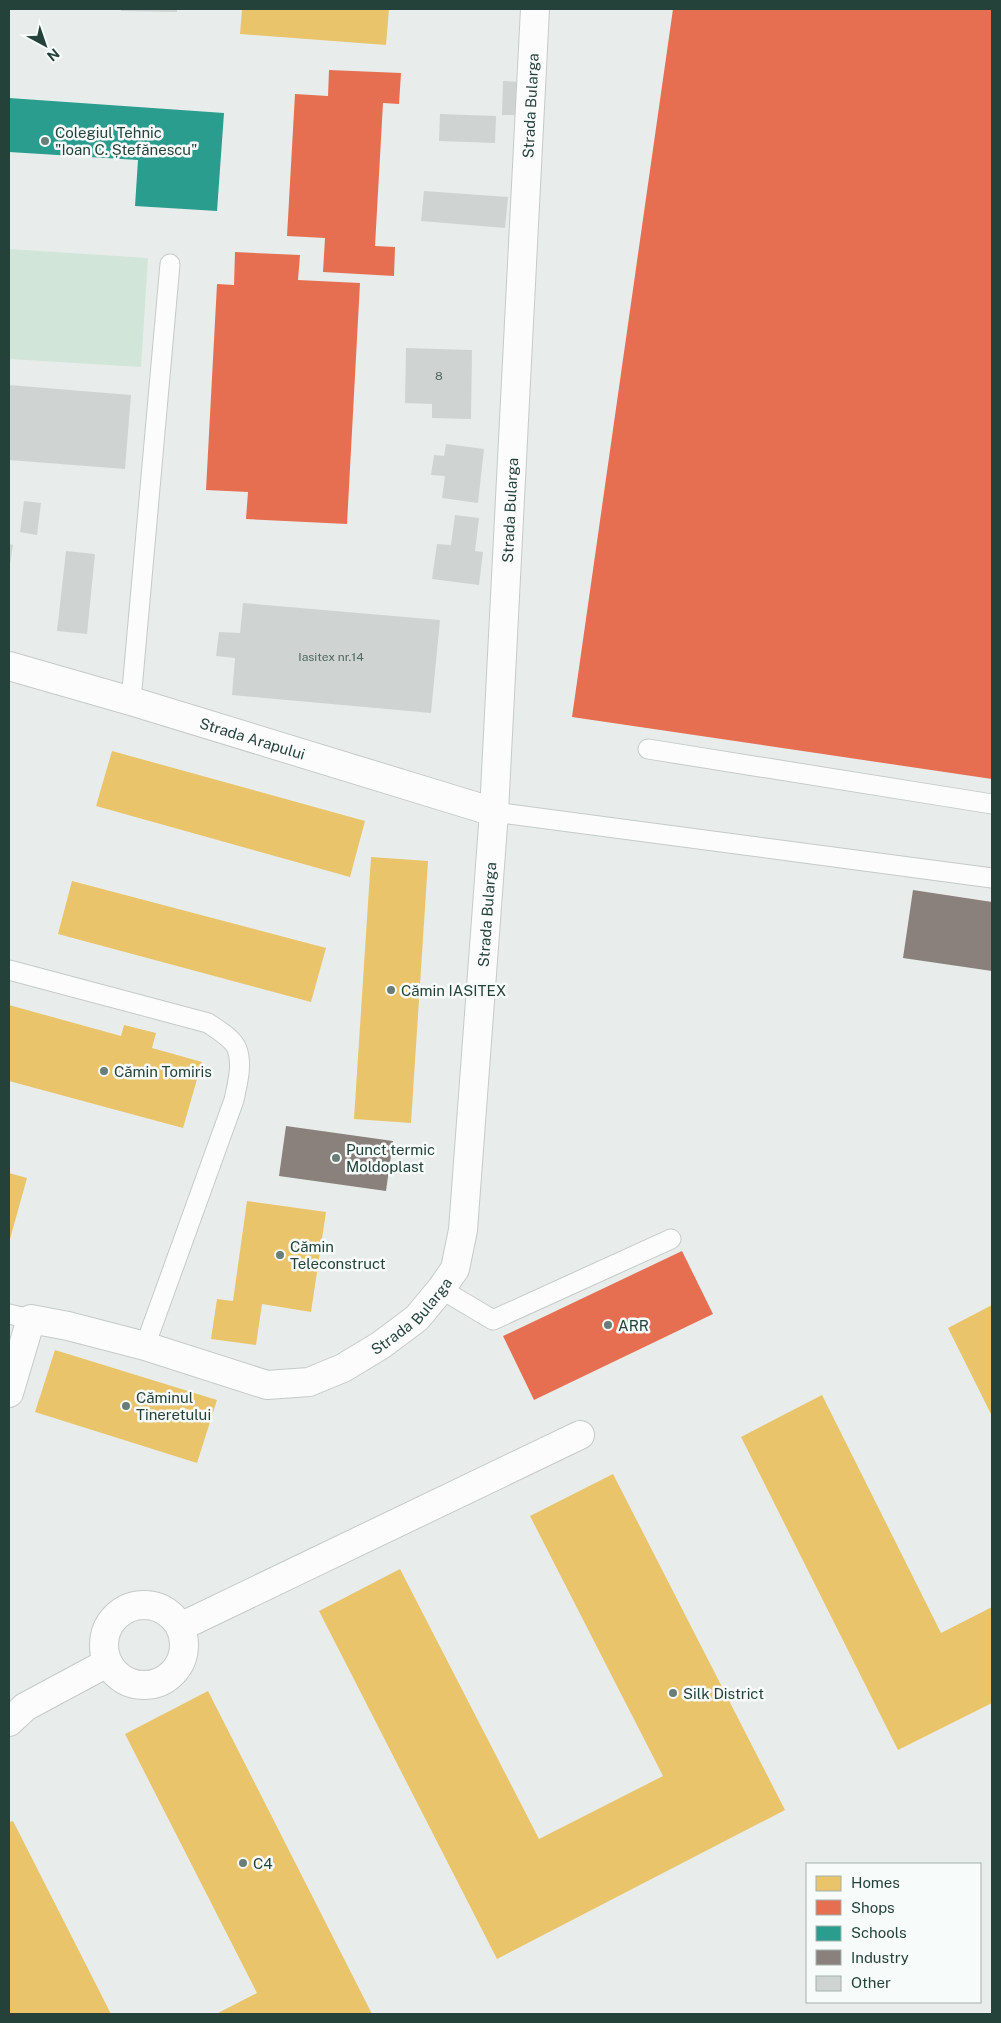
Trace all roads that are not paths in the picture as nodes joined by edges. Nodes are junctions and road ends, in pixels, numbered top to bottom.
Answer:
1 (536, 9) edge
2 (170, 264) dead end
3 (9, 666) edge
4 (131, 701) junction
5 (648, 749) dead end
6 (992, 804) edge
7 (494, 812) junction
8 (992, 878) edge
9 (9, 970) edge
10 (670, 1239) dead end
11 (441, 1289) junction
12 (20, 1317) edge
13 (145, 1346) junction
14 (9, 1393) edge
15 (580, 1435) dead end
16 (180, 1628) junction
17 (107, 1663) junction
18 (9, 1722) edge

1 - 7 street, Strada Bularga
2 - 4 lane
3 - 4 street, Strada Arapului
4 - 7 street, Strada Arapului
5 - 6 lane
7 - 8 lane
7 - 11 street, Strada Bularga
9 - 13 lane
10 - 11 lane
11 - 13 street, Strada Bularga
12 - 13 street, Strada Bularga
12 - 14 street, Strada Bularga
15 - 16 street
16 - 17 street
16 - 17 street
17 - 18 street

